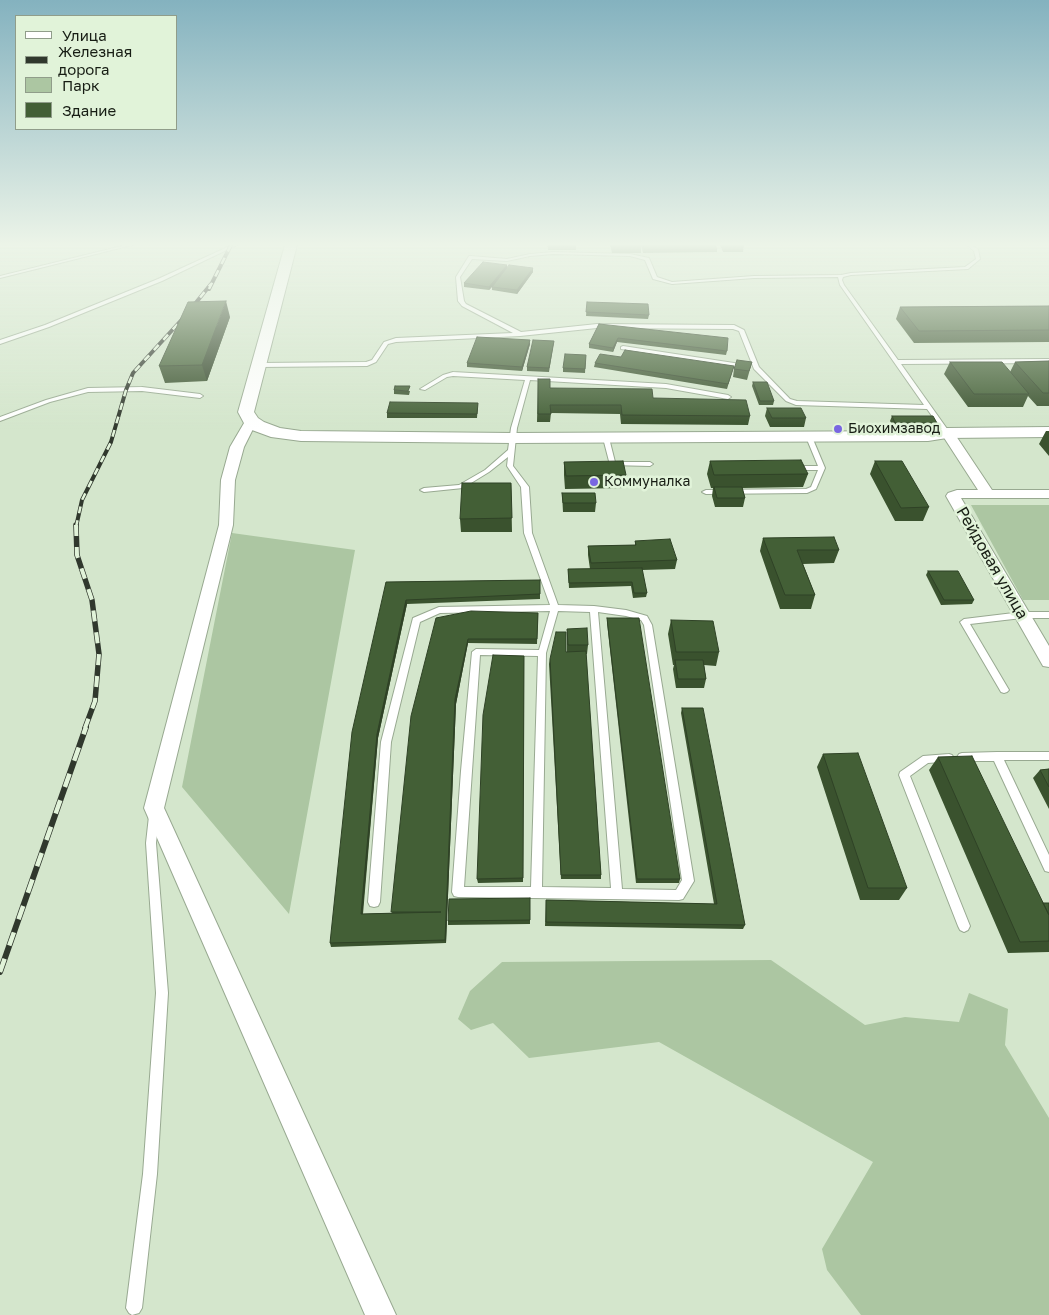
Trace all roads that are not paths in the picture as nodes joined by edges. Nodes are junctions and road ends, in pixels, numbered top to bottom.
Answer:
1 (95, 306) edge
2 (275, 306) edge
3 (467, 306) edge
4 (857, 306) edge
5 (520, 334) junction
6 (0, 342) edge
7 (623, 348) dead end
8 (1049, 361) edge
9 (897, 362) junction
10 (259, 365) junction
11 (756, 368) junction
12 (528, 378) junction
13 (423, 389) dead end
14 (200, 396) dead end
15 (728, 397) dead end
16 (928, 407) junction
17 (0, 419) edge
18 (251, 421) junction
19 (1049, 432) edge
20 (947, 433) junction
21 (809, 436) junction
22 (606, 438) junction
23 (512, 444) junction
24 (612, 464) junction
25 (650, 464) dead end
26 (603, 465) edge
27 (783, 468) edge
28 (822, 468) junction
29 (424, 490) dead end
30 (706, 492) dead end
31 (987, 494) junction
32 (1049, 494) edge
33 (555, 608) junction
34 (594, 609) junction
35 (1049, 614) edge
36 (1022, 615) junction
37 (542, 653) junction
38 (1049, 661) edge
39 (1004, 690) dead end
40 (997, 756) junction
41 (1049, 756) edge
42 (154, 808) junction
43 (1049, 867) edge
44 (536, 892) junction
45 (617, 893) junction
46 (374, 902) dead end
47 (964, 926) dead end
48 (134, 1308) dead end
49 (381, 1315) edge

1 - 6 lane
2 - 10 main road
3 - 5 lane
4 - 9 lane
5 - 10 lane
5 - 11 lane
7 - 11 lane
8 - 9 lane
9 - 16 lane
10 - 18 main road
11 - 16 lane
12 - 13 lane
12 - 15 lane
12 - 23 lane
14 - 17 lane
16 - 20 lane
18 - 23 main road
18 - 42 street
19 - 20 main road
20 - 21 main road
20 - 31 street
21 - 22 main road
21 - 28 lane
22 - 23 main road
22 - 24 lane
23 - 29 lane
23 - 33 lane
24 - 25 lane
24 - 26 lane
27 - 28 lane
28 - 30 lane
31 - 32 street, Рейдовая улица
31 - 36 street, Рейдовая улица
33 - 34 lane
33 - 37 lane
33 - 46 lane
34 - 45 lane
34 - 45 lane
35 - 36 lane
36 - 38 street, Рейдовая улица
36 - 39 lane
37 - 44 lane
37 - 44 lane
40 - 41 lane
40 - 43 lane
40 - 47 lane
42 - 48 lane
42 - 49 street
44 - 45 lane

